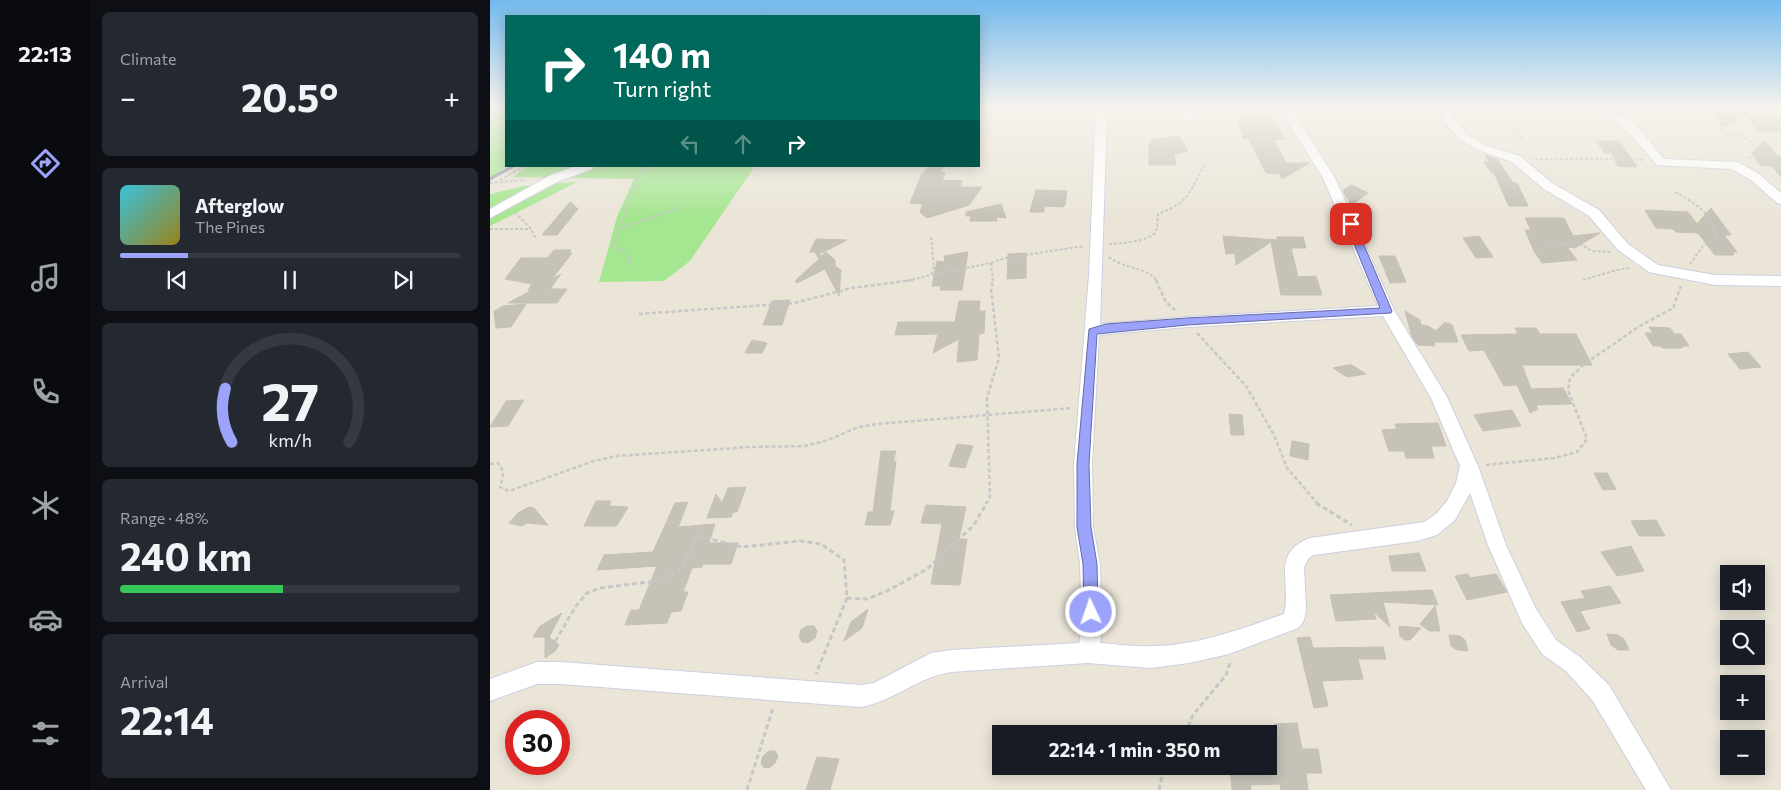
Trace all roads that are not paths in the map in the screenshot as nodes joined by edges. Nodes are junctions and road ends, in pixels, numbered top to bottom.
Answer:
1 (1101, 144) edge
2 (1308, 144) edge
3 (1475, 144) edge
4 (1644, 144) edge
5 (1516, 159) joint
6 (585, 167) edge
7 (1781, 200) edge
8 (490, 214) edge
9 (1781, 281) edge
10 (1387, 311) junction
11 (1092, 331) junction
12 (1469, 466) junction
13 (1088, 653) junction
14 (490, 690) edge
15 (1660, 790) edge

1 - 11 street
2 - 10 street
3 - 5 street
4 - 7 street
5 - 9 street
6 - 8 street
10 - 11 street
10 - 12 street
11 - 13 street
12 - 13 street
12 - 15 street
13 - 14 street

